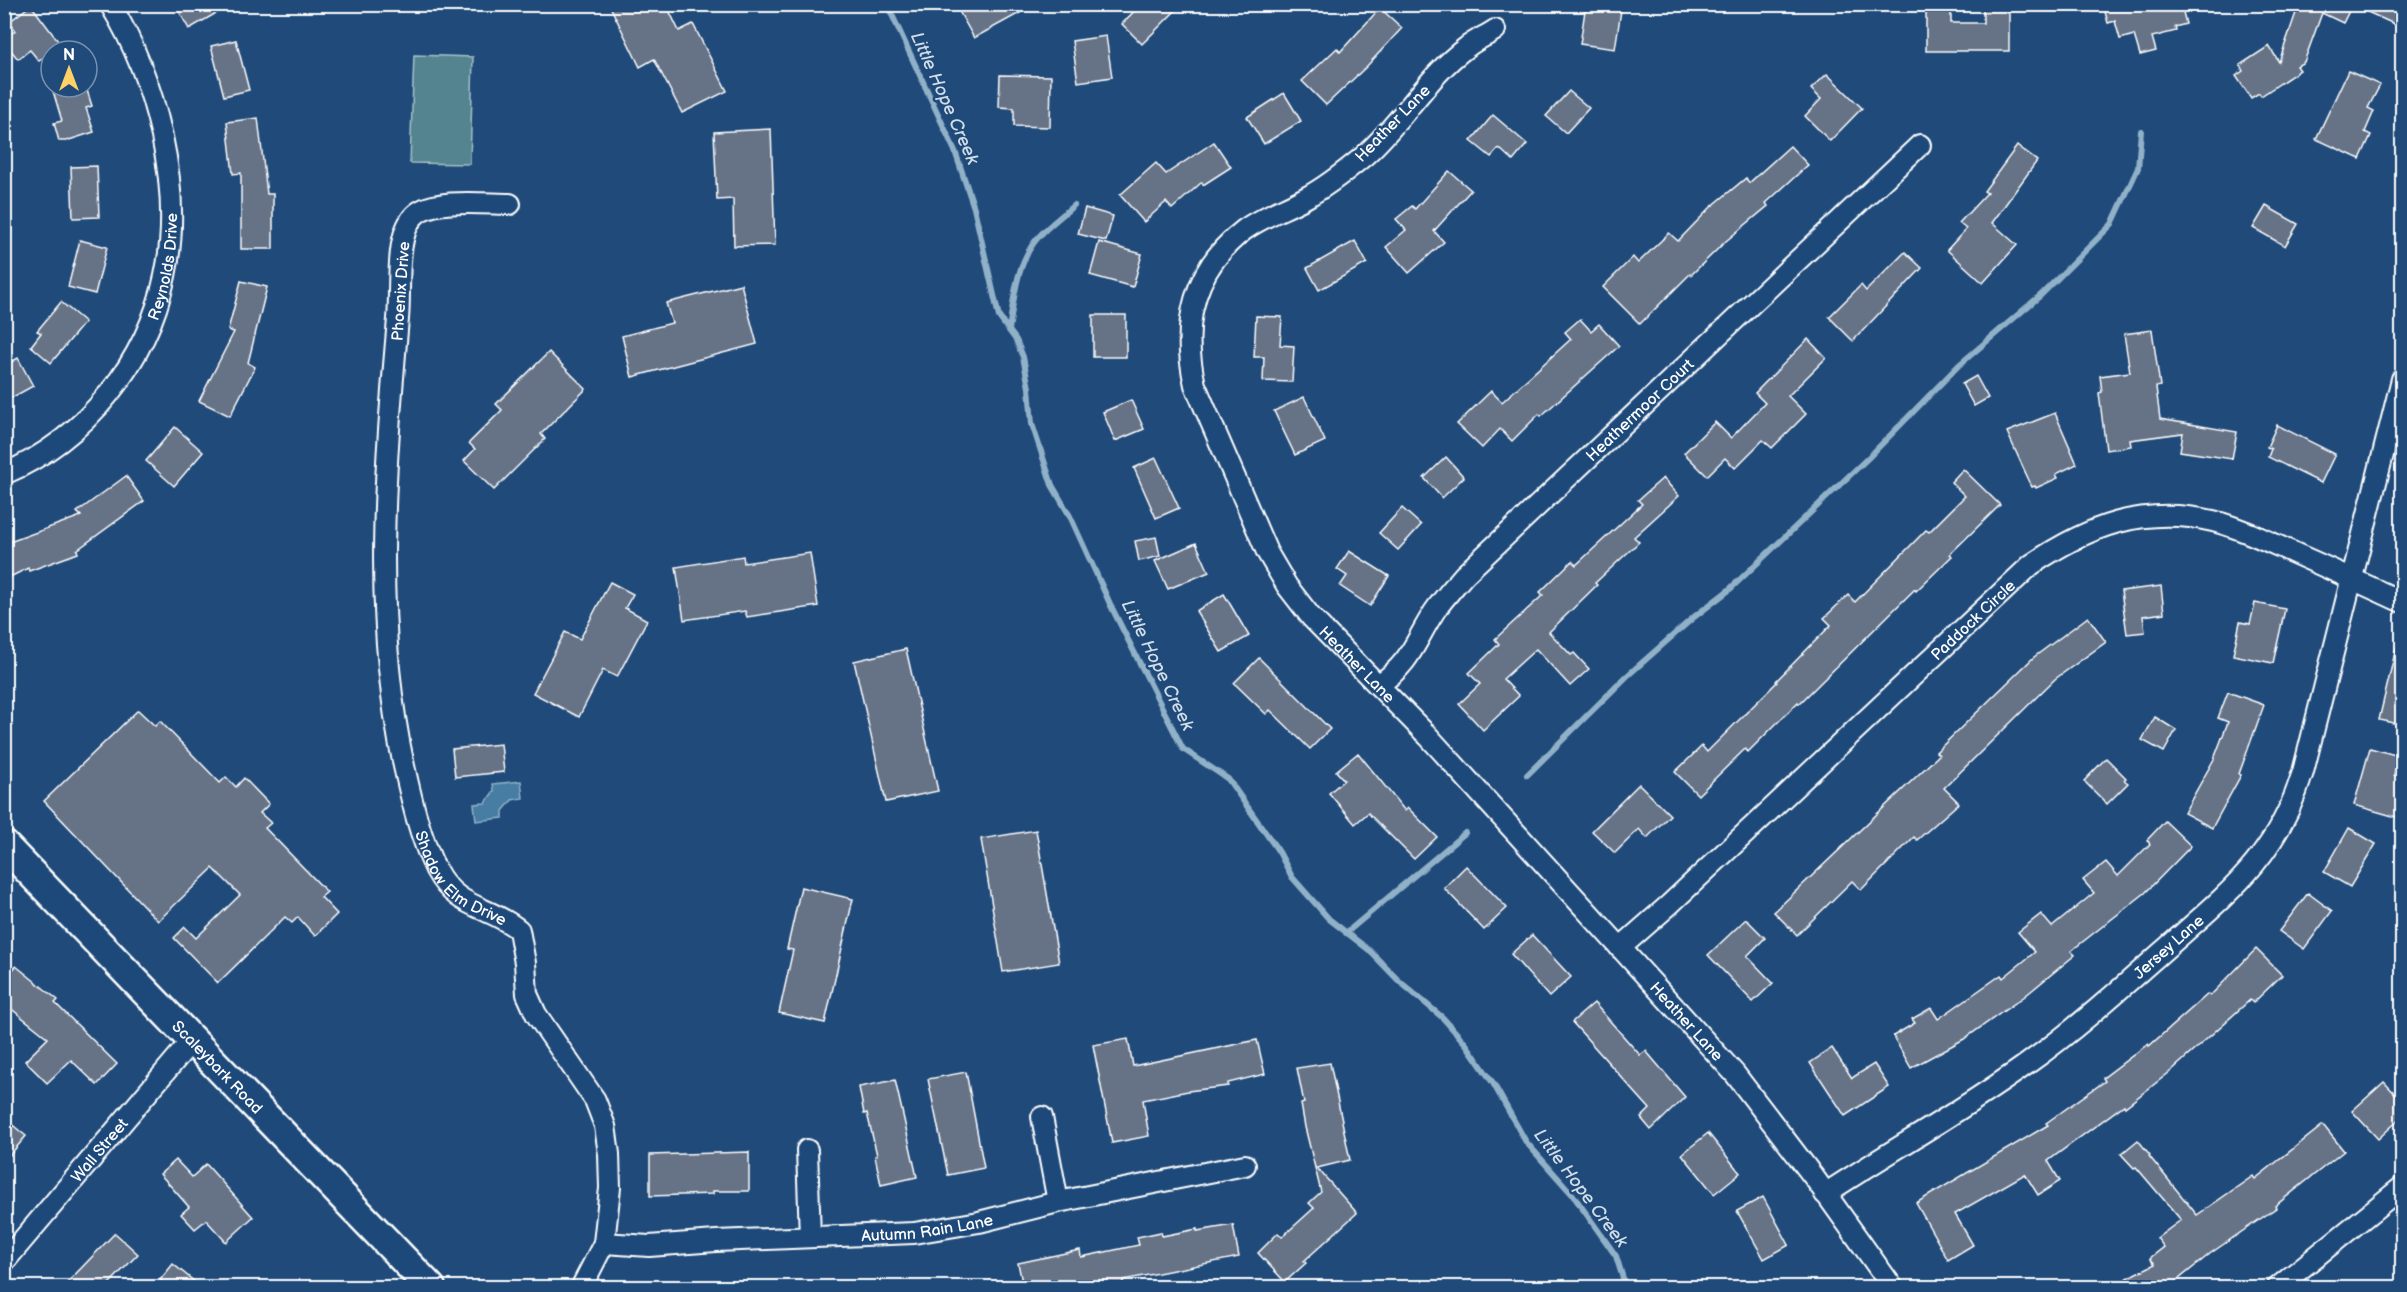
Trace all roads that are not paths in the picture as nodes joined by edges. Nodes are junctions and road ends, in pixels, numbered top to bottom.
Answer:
1 (110, 4) edge
2 (1495, 30) dead end
3 (1920, 145) dead end
4 (510, 204) dead end
5 (2403, 379) edge
6 (388, 432) joint
7 (4, 474) edge
8 (2352, 578) junction
9 (2403, 602) edge
10 (1378, 685) junction
11 (4, 845) edge
12 (1620, 948) junction
13 (193, 1039) junction
14 (1042, 1117) dead end
15 (807, 1149) dead end
16 (1245, 1165) dead end
17 (2403, 1187) edge
18 (1825, 1194) junction
19 (1058, 1202) junction
20 (810, 1237) junction
21 (604, 1243) junction
22 (4, 1262) edge
23 (431, 1287) edge
24 (581, 1287) edge
25 (1893, 1287) edge
26 (2277, 1287) edge

1 - 7 street, Reynolds Drive
2 - 10 street, Heather Lane
3 - 10 street, Heathermoor Court
4 - 6 street, Phoenix Drive
5 - 8 street, Jersey Lane
6 - 21 street, Shadow Elm Drive
8 - 9 street, Paddock Circle
8 - 12 street, Paddock Circle
8 - 18 street, Jersey Lane
10 - 12 street, Heather Lane
11 - 13 street, Scaleybark Road
12 - 18 street, Heather Lane
13 - 22 street, Wall Street
13 - 23 street, Scaleybark Road
14 - 19 street
15 - 20 street
16 - 19 street, Autumn Rain Lane
17 - 26 street
18 - 25 street, Heather Lane
19 - 20 street, Autumn Rain Lane
20 - 21 street, Autumn Rain Lane
21 - 24 street, Shadow Elm Drive

